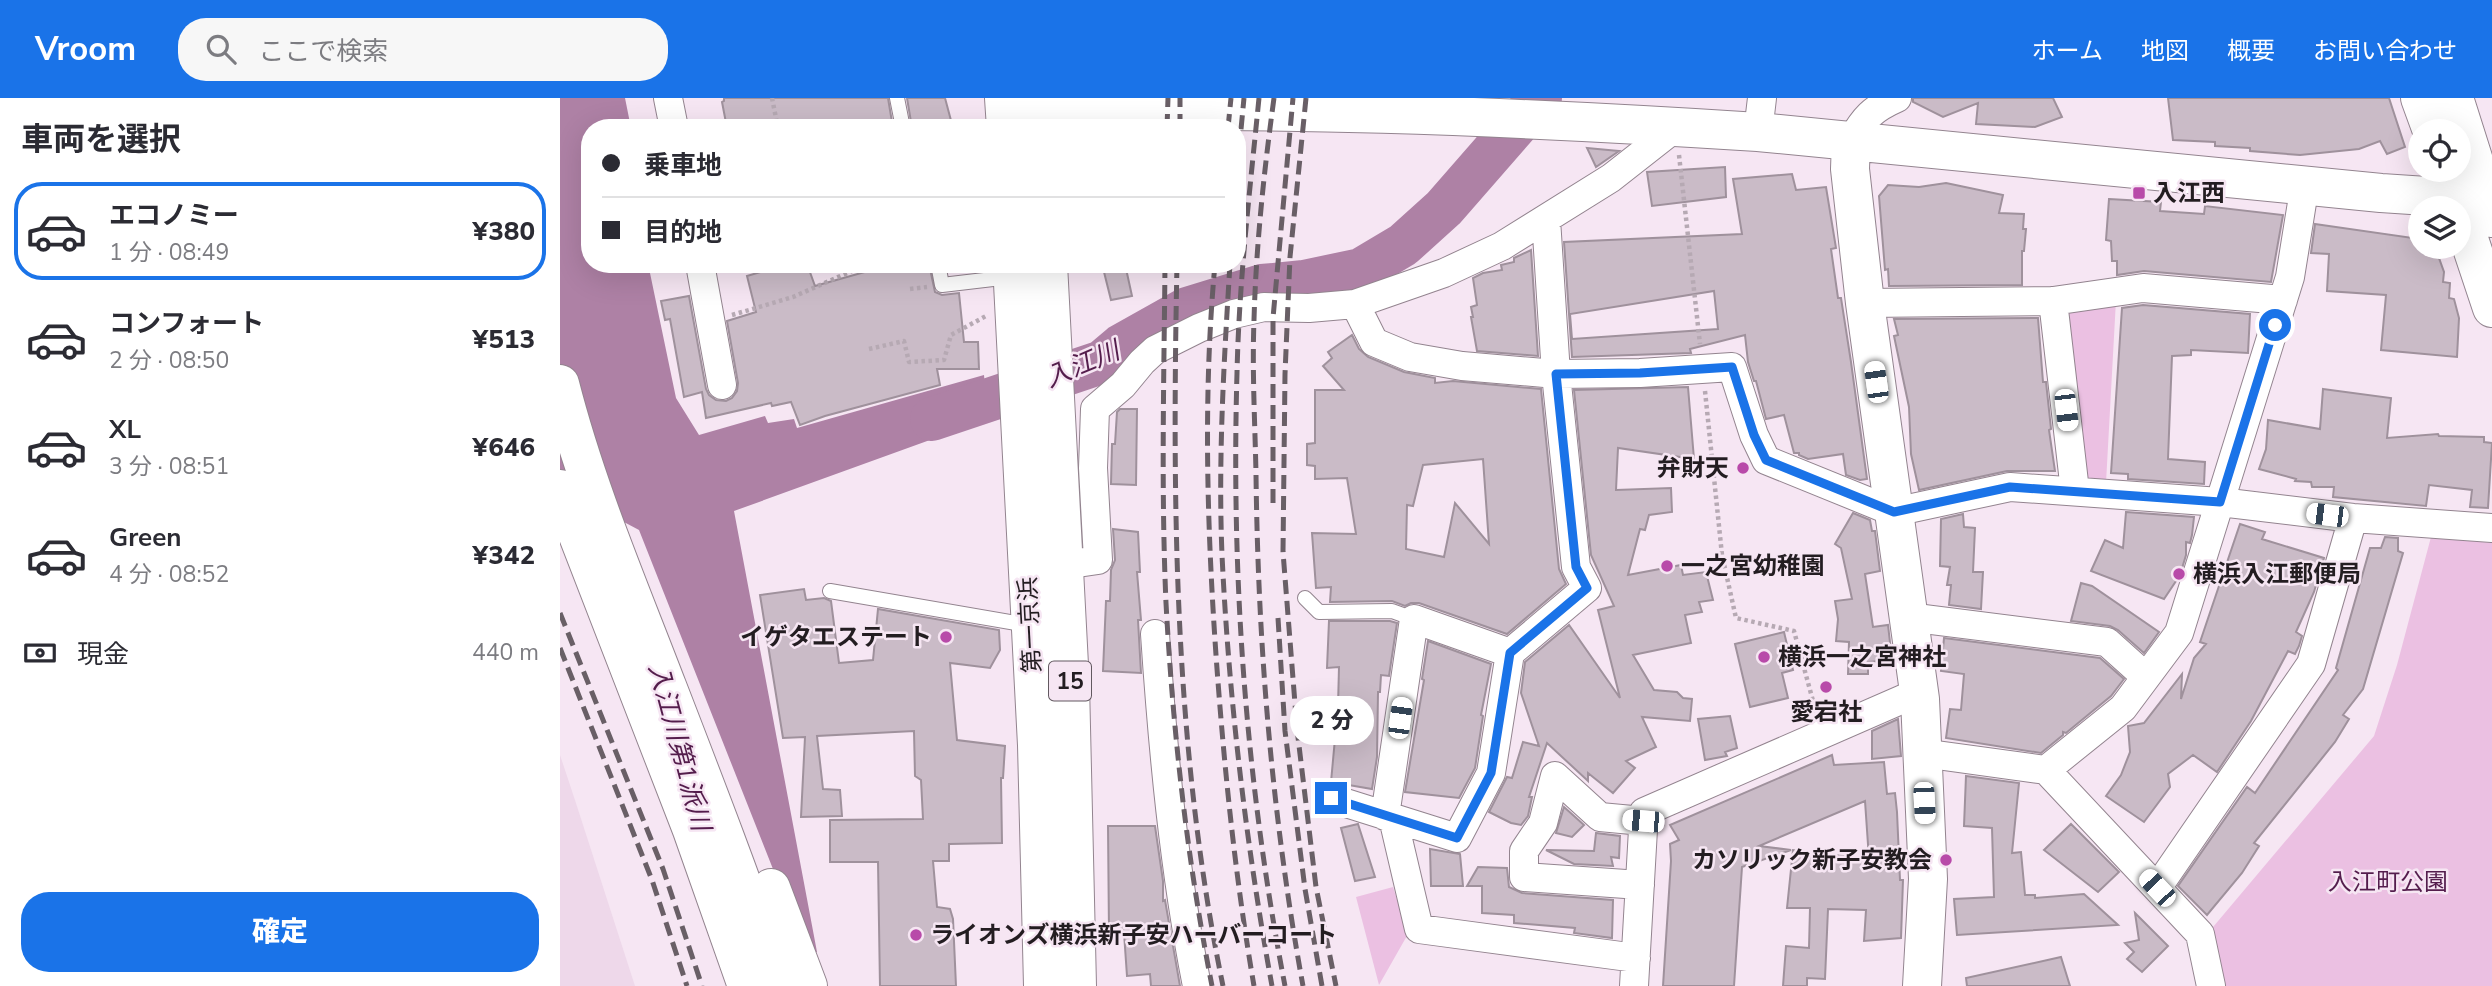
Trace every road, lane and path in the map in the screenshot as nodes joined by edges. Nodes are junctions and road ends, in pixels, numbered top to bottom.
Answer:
1 (668, 98) edge
2 (772, 98) edge
3 (897, 98) edge
4 (1897, 98) edge
5 (2420, 98) edge
6 (2454, 98) edge
7 (1482, 110) edge
8 (1023, 113) edge
9 (1760, 115) edge
10 (672, 119) edge
11 (776, 119) edge
12 (901, 119) edge
13 (2428, 119) edge
14 (1677, 139) junction
15 (1851, 141) junction
16 (2305, 184) junction
17 (2477, 198) edge
18 (1546, 219) junction
19 (702, 273) edge
20 (847, 273) edge
21 (940, 273) edge
22 (1002, 273) edge
23 (1012, 273) edge
24 (1048, 273) edge
25 (2283, 300) junction
26 (2053, 301) junction
27 (1865, 303) junction
28 (1355, 304) junction
29 (2492, 308) edge
30 (996, 311) dead end
31 (710, 321) junction
32 (869, 349) dead end
33 (1703, 368) junction
34 (1556, 374) junction
35 (722, 385) dead end
36 (562, 392) edge
37 (1037, 408) junction
38 (560, 489) edge
39 (2075, 491) junction
40 (2220, 502) junction
41 (1894, 512) junction
42 (2353, 518) junction
43 (2492, 528) edge
44 (1064, 565) junction
45 (830, 591) dead end
46 (1305, 598) dead end
47 (1908, 617) junction
48 (1414, 619) junction
49 (1030, 625) junction
50 (1155, 634) dead end
51 (1510, 653) junction
52 (2146, 677) junction
53 (1919, 692) junction
54 (1823, 734) junction
55 (1922, 752) junction
56 (2046, 770) junction
57 (1331, 798) dead end
58 (1389, 817) junction
59 (1643, 821) junction
60 (1640, 885) junction
61 (2157, 888) junction
62 (1636, 958) junction
63 (747, 986) edge
64 (778, 986) edge
65 (808, 986) edge
66 (1043, 986) edge
67 (1077, 986) edge
68 (1197, 986) edge
69 (1634, 986) edge
70 (1922, 986) edge
71 (2211, 986) edge

1 - 10 street
2 - 11 path
3 - 12 lane
4 - 15 street
5 - 13 main road
6 - 17 main road
7 - 8 main road
7 - 14 main road
9 - 14 main road
9 - 15 main road
14 - 18 street
14 - 33 path
15 - 16 main road
15 - 27 main road
16 - 17 main road
16 - 25 street
17 - 29 main road
18 - 28 street
18 - 34 street
19 - 31 street
20 - 31 path
21 - 22 lane
23 - 37 main road, 第一京浜 / 15
24 - 37 main road, 第一京浜 / 15
25 - 26 street
25 - 40 street
26 - 27 street
26 - 39 street
27 - 41 main road
28 - 34 street
28 - 44 street
30 - 32 path
31 - 35 street
33 - 34 street
33 - 41 street
33 - 54 path
34 - 51 street
36 - 64 main road
36 - 65 main road
37 - 44 main road, 第一京浜 / 15
37 - 49 main road, 第一京浜 / 15
38 - 63 main road
39 - 40 street
39 - 41 street
40 - 42 street
40 - 52 street
41 - 47 main road
42 - 43 street
42 - 61 street
44 - 67 main road, 第一京浜 / 15
45 - 49 lane
46 - 48 lane
47 - 52 street
47 - 53 main road
48 - 51 street
48 - 58 street
49 - 66 main road, 第一京浜 / 15
50 - 68 street
51 - 58 street
52 - 56 street
53 - 54 street
53 - 55 main road
54 - 59 street
55 - 56 street
55 - 70 main road
56 - 61 street
57 - 58 street
58 - 62 street
59 - 60 street
59 - 60 street
60 - 62 street
61 - 71 street
62 - 69 street

